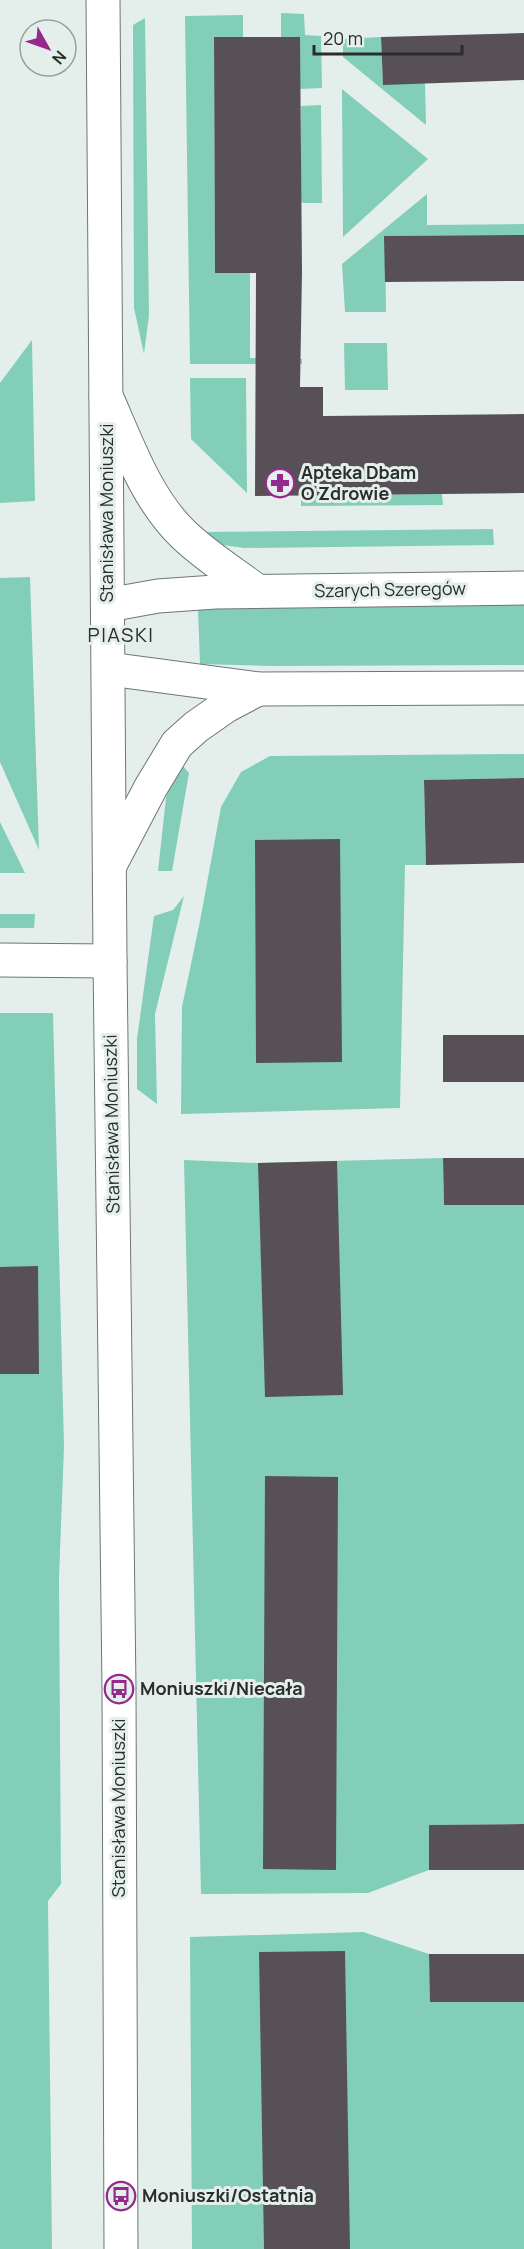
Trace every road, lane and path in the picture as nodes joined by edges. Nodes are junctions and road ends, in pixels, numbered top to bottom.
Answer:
1 (103, 0) edge
2 (106, 396) junction
3 (524, 588) edge
4 (257, 591) junction
5 (108, 605) junction
6 (109, 669) junction
7 (258, 688) junction
8 (524, 688) edge
9 (111, 863) junction
10 (0, 960) edge
11 (110, 961) junction
12 (121, 2249) edge

1 - 2 street, Stanisława Moniuszki
2 - 4 street
2 - 5 street, Stanisława Moniuszki
3 - 4 street, Szarych Szeregów
4 - 5 street, Szarych Szeregów
5 - 6 street, Stanisława Moniuszki
6 - 7 street
6 - 9 street, Stanisława Moniuszki
7 - 8 street
7 - 9 street
9 - 11 street, Stanisława Moniuszki
10 - 11 street
11 - 12 street, Stanisława Moniuszki

